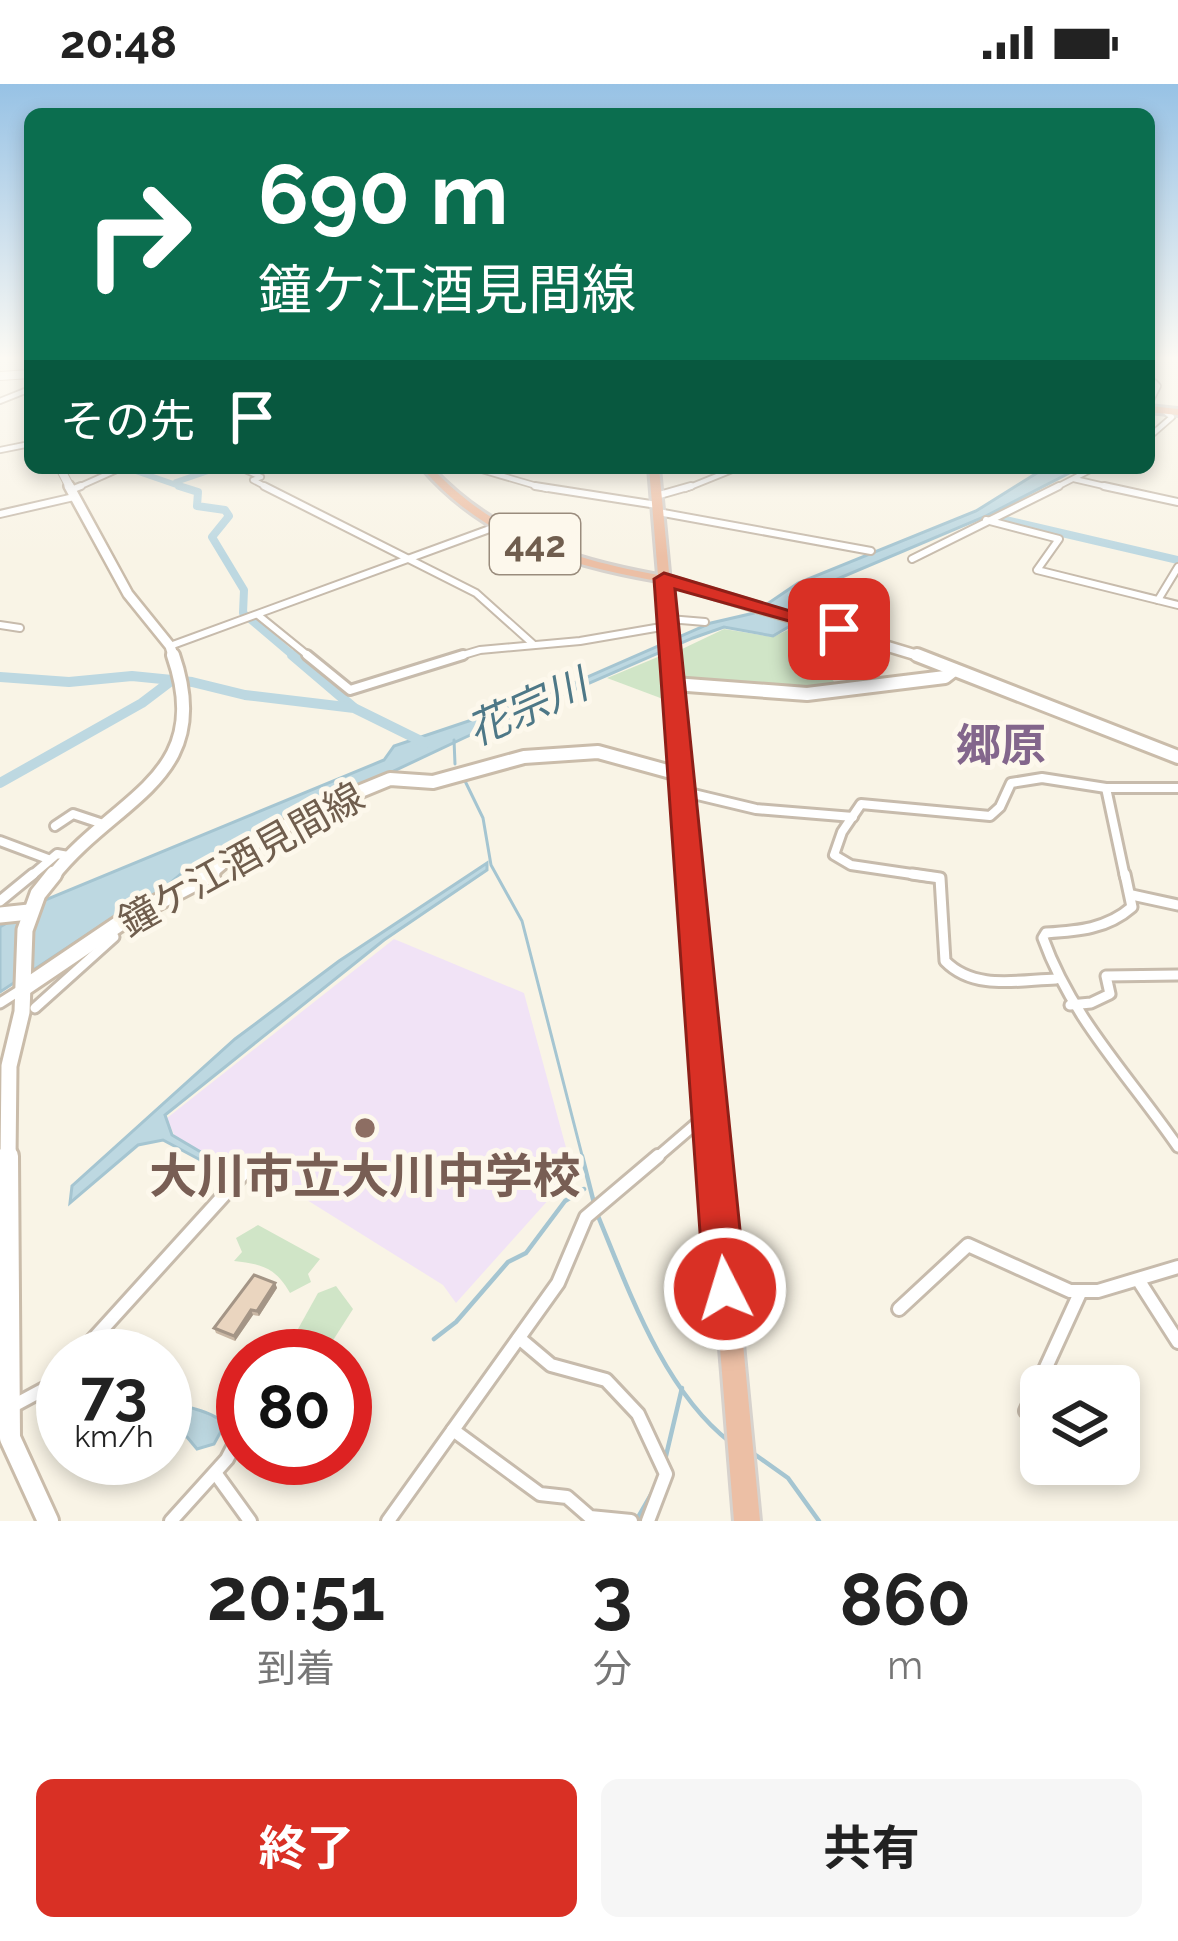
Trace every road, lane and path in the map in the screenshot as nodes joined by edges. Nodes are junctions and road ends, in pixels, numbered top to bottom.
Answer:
1 (63, 474) edge
2 (111, 474) edge
3 (254, 474) edge
4 (432, 474) edge
5 (443, 474) edge
6 (495, 474) edge
7 (654, 474) edge
8 (713, 474) edge
9 (1083, 474) edge
10 (1074, 479) junction
11 (73, 493) junction
12 (1178, 502) edge
13 (657, 504) junction
14 (0, 514) edge
15 (986, 520) junction
16 (501, 525) junction
17 (871, 551) dead end
18 (912, 559) dead end
19 (411, 560) junction
20 (1178, 567) edge
21 (664, 580) junction
22 (1158, 600) junction
23 (1178, 605) edge
24 (251, 617) junction
25 (705, 622) dead end
26 (0, 625) edge
27 (20, 628) dead end
28 (668, 633) junction
29 (534, 645) junction
30 (170, 646) junction
31 (954, 670) junction
32 (674, 684) junction
33 (1178, 757) edge
34 (683, 783) junction
35 (1106, 788) junction
36 (1178, 788) edge
37 (855, 817) junction
38 (106, 825) junction
39 (55, 826) dead end
40 (0, 841) edge
41 (68, 856) junction
42 (48, 859) junction
43 (1132, 895) junction
44 (0, 901) edge
45 (1178, 905) edge
46 (27, 910) junction
47 (0, 915) edge
48 (109, 931) junction
49 (1178, 975) edge
50 (1056, 980) junction
51 (23, 984) junction
52 (0, 1003) edge
53 (1070, 1005) junction
54 (35, 1008) dead end
55 (6, 1047) edge
56 (710, 1121) junction
57 (1178, 1148) edge
58 (240, 1178) dead end
59 (1178, 1267) edge
60 (5, 1271) edge
61 (1138, 1281) junction
62 (1081, 1292) junction
63 (899, 1309) dead end
64 (103, 1329) edge
65 (519, 1338) junction
66 (1178, 1342) edge
67 (1047, 1365) edge
68 (36, 1394) edge
69 (10, 1408) junction
70 (453, 1430) junction
71 (215, 1473) joint
72 (48, 1521) edge
73 (171, 1521) edge
74 (250, 1521) edge
75 (388, 1521) edge
76 (631, 1521) edge
77 (648, 1521) edge
78 (747, 1521) edge

1 - 11 main road
2 - 11 street
3 - 19 street
4 - 16 highway, 442
5 - 16 highway, 442
6 - 13 street
7 - 13 highway
8 - 13 street
9 - 10 street
10 - 12 street
10 - 15 street
11 - 14 street
11 - 30 main road
13 - 17 street
13 - 21 highway
15 - 18 street
15 - 22 street
16 - 19 street
16 - 21 highway, 442
19 - 24 street
19 - 29 street
20 - 22 street
21 - 28 highway
21 - 31 main road
22 - 23 street
24 - 29 street
24 - 30 street
25 - 28 street
26 - 27 street
28 - 29 street
28 - 32 highway
30 - 38 main road
31 - 32 main road
31 - 33 main road
32 - 34 highway
34 - 37 street
34 - 48 main road, 鐘ケ江酒見間線
34 - 56 highway
35 - 36 street
35 - 37 street
35 - 43 street
37 - 50 street
38 - 39 street
38 - 41 main road
40 - 42 street
41 - 42 street
41 - 46 main road
42 - 44 street
43 - 45 street
43 - 50 street
46 - 47 main road
46 - 51 main road
48 - 51 main road, 鐘ケ江酒見間線
48 - 54 street
49 - 53 street
50 - 53 street
51 - 52 street
51 - 55 main road
53 - 57 street
55 - 60 main road
56 - 65 street
56 - 78 highway
58 - 64 street
59 - 61 street
60 - 69 main road
61 - 62 street
61 - 66 street
62 - 63 street
62 - 67 street
65 - 70 street
65 - 77 street
68 - 69 street
69 - 72 main road
70 - 75 street
70 - 76 street
71 - 73 street
71 - 74 street

